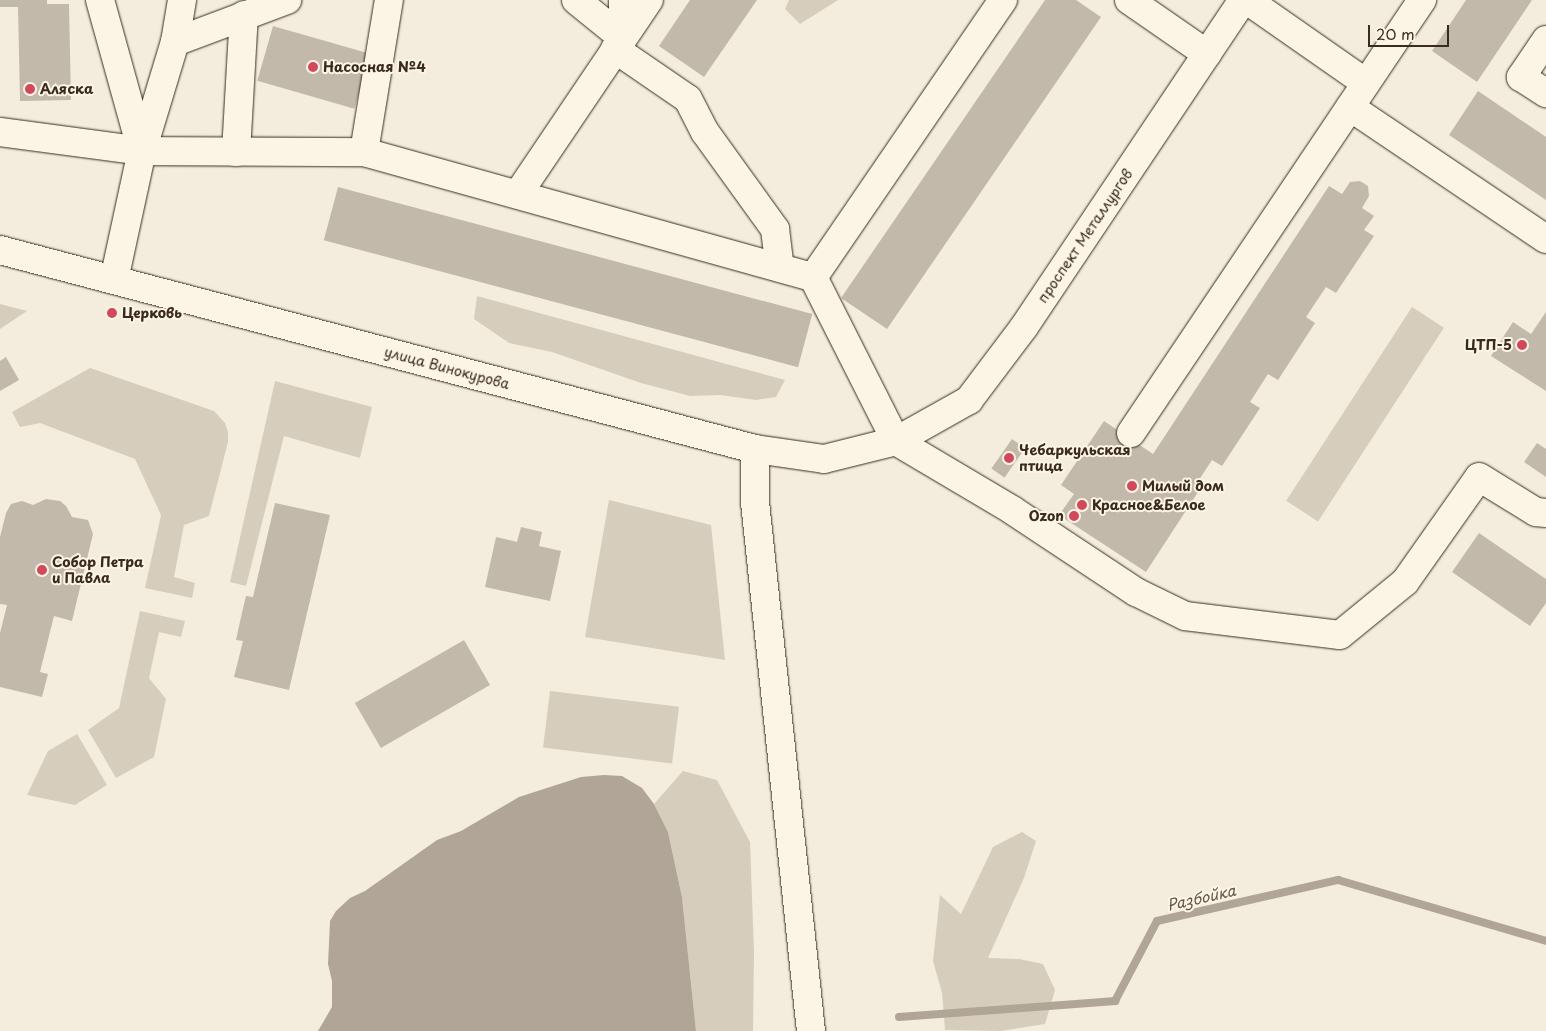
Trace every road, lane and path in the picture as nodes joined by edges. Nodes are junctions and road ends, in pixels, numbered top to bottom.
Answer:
1 (100, 0) edge
2 (182, 0) edge
3 (287, 0) edge
4 (389, 0) edge
5 (576, 0) edge
6 (623, 0) edge
7 (649, 0) edge
8 (1003, 0) edge
9 (1129, 0) edge
10 (1243, 0) edge
11 (1247, 0) edge
12 (1422, 0) edge
13 (244, 15) junction
14 (1546, 40) edge
15 (175, 42) junction
16 (619, 43) junction
17 (1207, 54) junction
18 (1366, 83) junction
19 (1546, 93) edge
20 (1350, 107) junction
21 (0, 132) edge
22 (142, 151) junction
23 (236, 152) junction
24 (364, 152) junction
25 (518, 194) junction
26 (1546, 240) edge
27 (0, 250) edge
28 (780, 268) junction
29 (813, 277) junction
30 (114, 280) junction
31 (1131, 433) dead end
32 (896, 441) junction
33 (755, 449) junction
34 (1546, 513) edge
35 (810, 1031) edge

1 - 22 street
2 - 15 street
3 - 13 street
4 - 24 street
5 - 16 street
6 - 16 street
7 - 16 street
8 - 29 street
9 - 17 street
10 - 17 street, проспект Металлургов
11 - 18 street
12 - 18 street
13 - 15 street
13 - 23 street
14 - 19 street
15 - 22 street
16 - 25 street
16 - 28 street
17 - 32 street, проспект Металлургов
18 - 20 street
20 - 26 street
20 - 31 street
21 - 22 street
22 - 23 street
22 - 30 street
23 - 24 street
24 - 25 street
25 - 28 street
27 - 30 street, улица Винокурова
28 - 29 street
29 - 32 street
30 - 33 street, улица Винокурова
32 - 33 street, улица Винокурова
32 - 34 street
33 - 35 street

